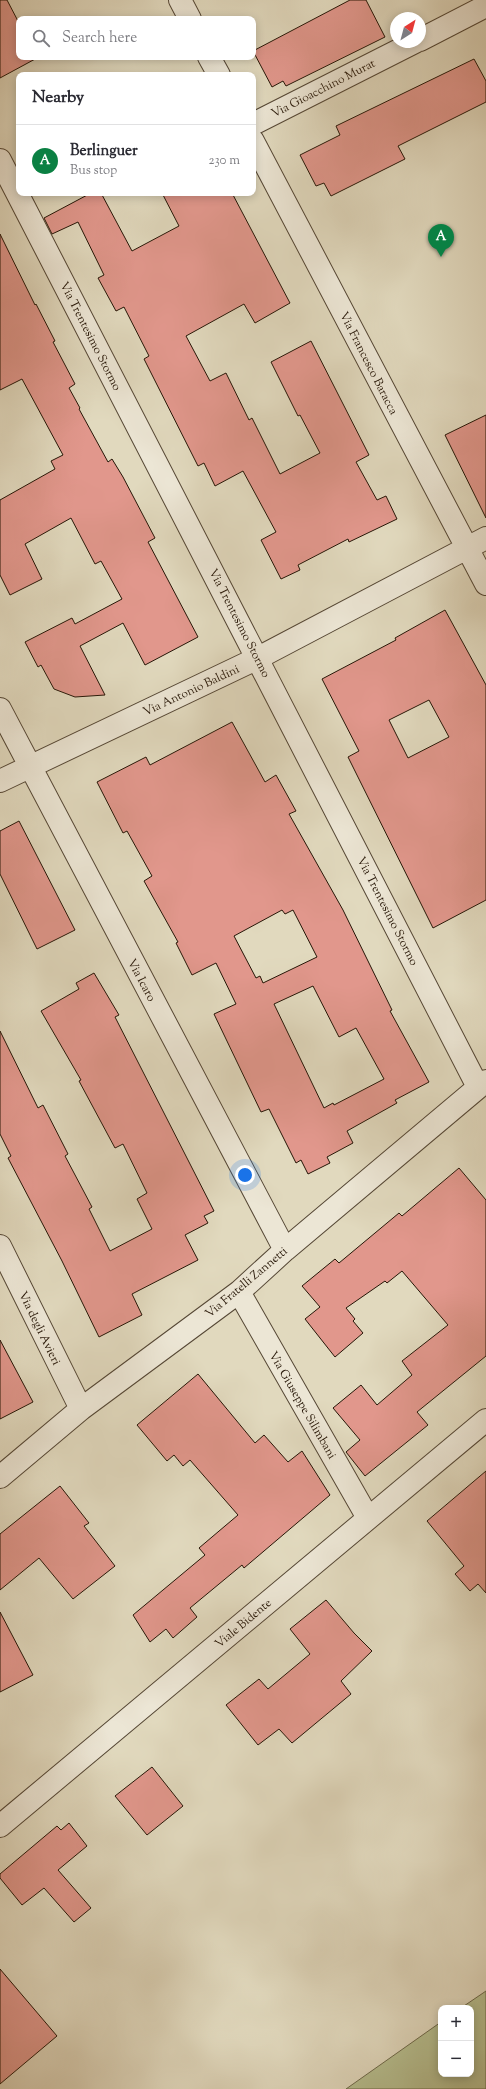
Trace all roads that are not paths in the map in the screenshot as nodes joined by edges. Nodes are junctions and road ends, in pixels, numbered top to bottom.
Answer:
1 (180, 0) edge
2 (486, 6) edge
3 (188, 16) edge
4 (426, 37) edge
5 (403, 48) edge
6 (212, 60) edge
7 (218, 72) edge
8 (256, 122) edge
9 (256, 147) edge
10 (0, 160) edge
11 (16, 191) edge
12 (19, 196) edge
13 (477, 543) edge
14 (486, 584) edge
15 (258, 658) junction
16 (0, 709) edge
17 (29, 767) junction
18 (0, 781) edge
19 (482, 1084) edge
20 (0, 1246) edge
21 (285, 1250) junction
22 (239, 1292) junction
23 (81, 1409) junction
24 (486, 1420) edge
25 (0, 1477) edge
26 (368, 1518) junction
27 (1, 1824) edge

1 - 3 street
2 - 4 street
5 - 8 street, Via Gioacchino Murat
6 - 7 street
9 - 13 street, Via Francesco Baracca
10 - 11 street, Via Trentesimo Stormo
12 - 15 street, Via Trentesimo Stormo
13 - 14 street, Via Francesco Baracca
13 - 15 street, Via Antonio Baldini
15 - 17 street, Via Antonio Baldini
15 - 19 street, Via Trentesimo Stormo
16 - 17 street, Via Icaro
17 - 18 street, Via Antonio Baldini
17 - 21 street, Via Icaro
19 - 21 street, Via Fratelli Zannetti
20 - 23 street, Via degli Avieri
21 - 22 street, Via Fratelli Zannetti
22 - 23 street, Via Fratelli Zannetti
22 - 26 street, Via Giuseppe Silimbani
23 - 25 street, Via Fratelli Zannetti
24 - 26 street, Viale Bidente
26 - 27 street, Viale Bidente

